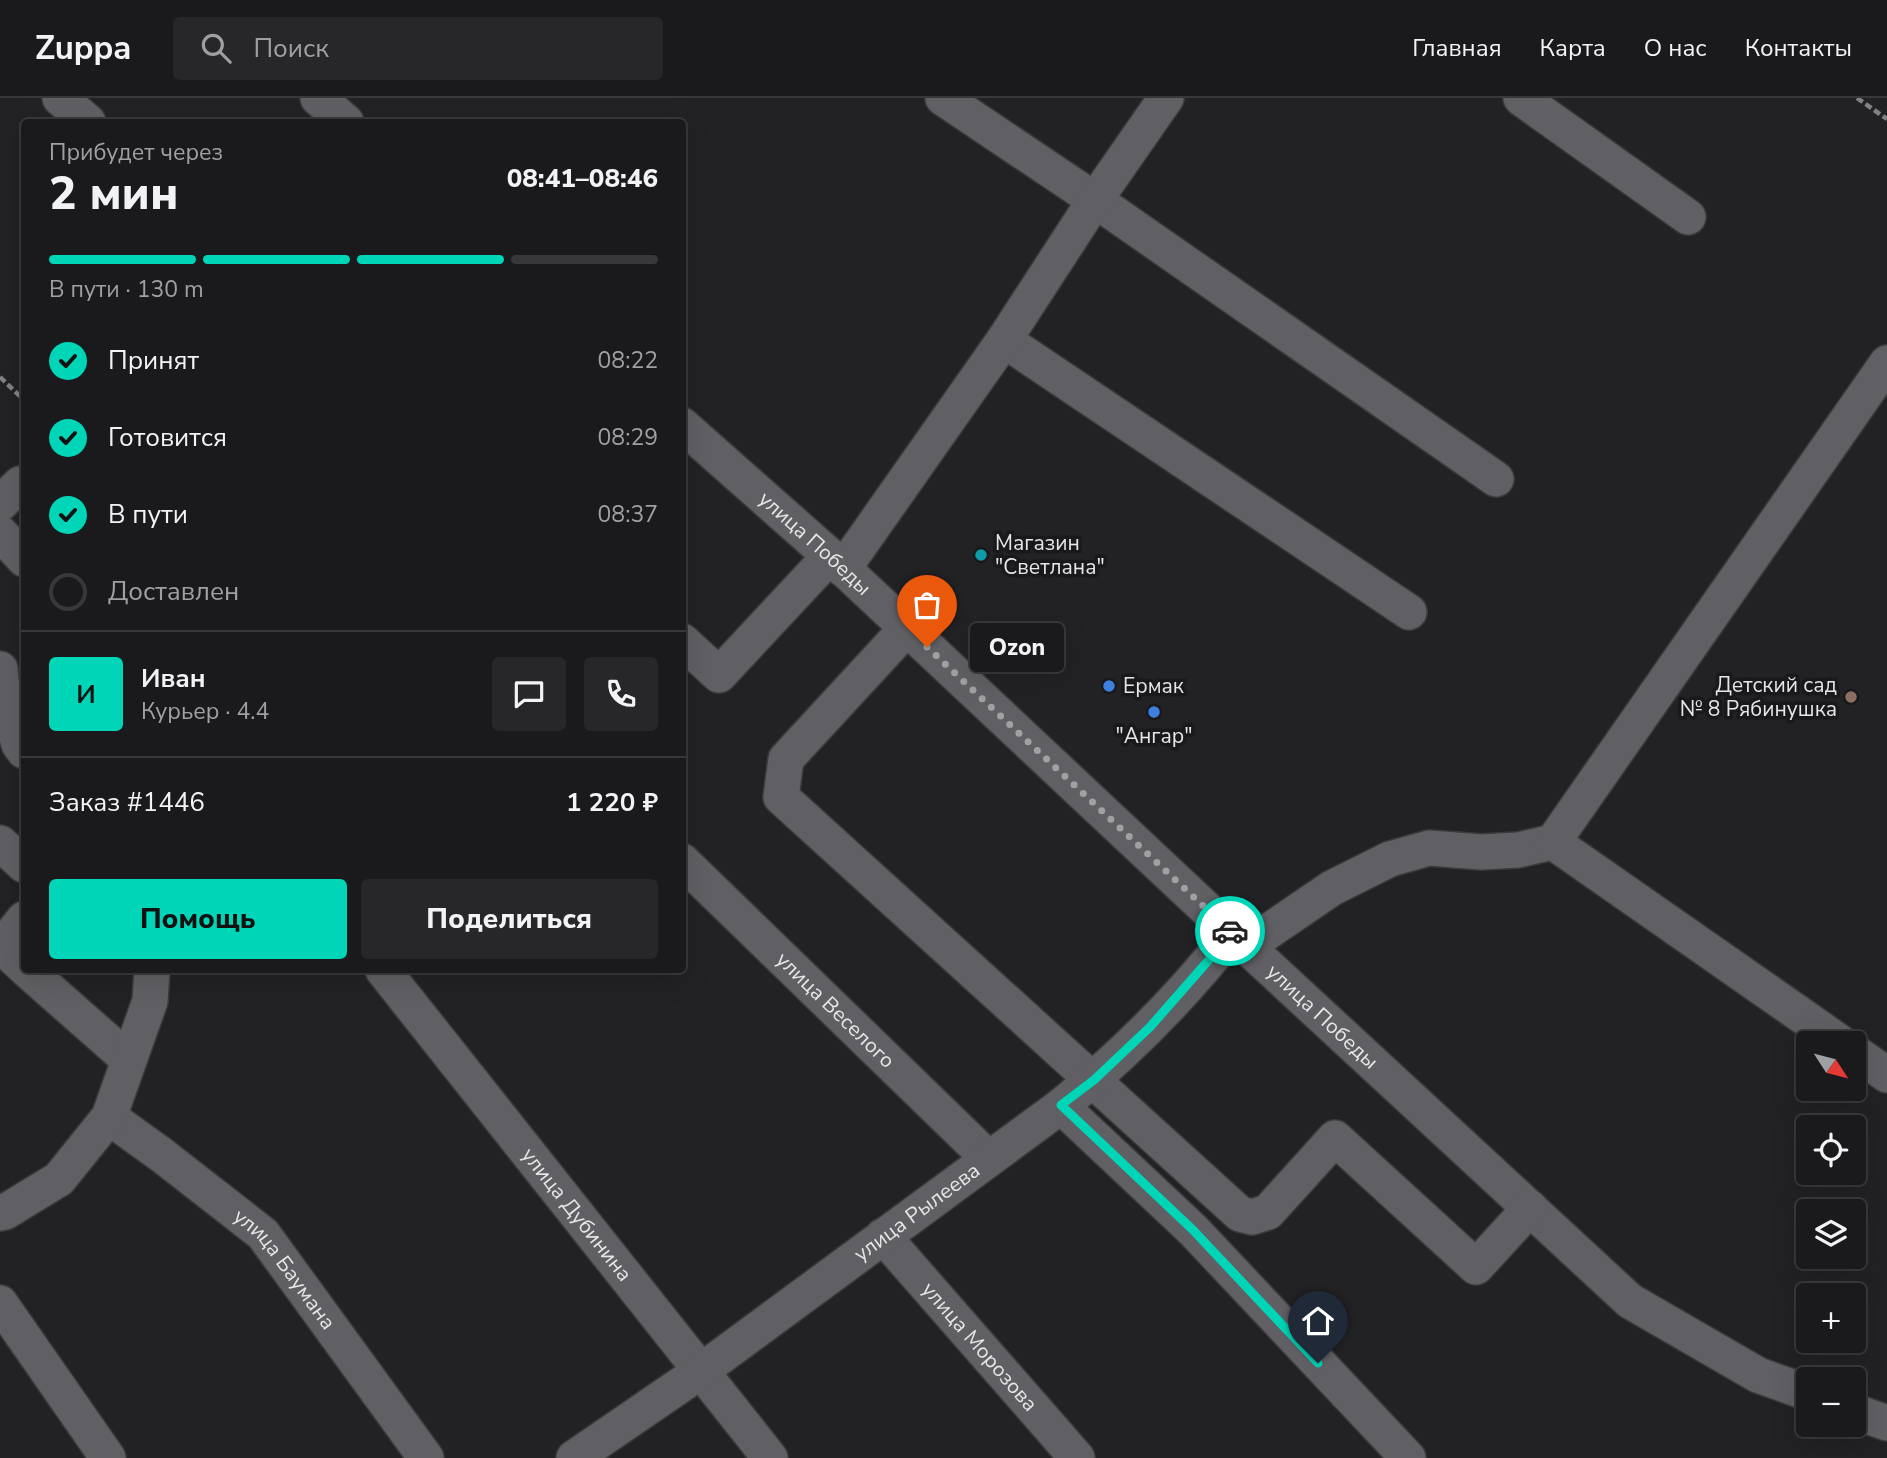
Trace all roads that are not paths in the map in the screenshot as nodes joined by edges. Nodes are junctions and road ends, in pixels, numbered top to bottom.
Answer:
1 (60, 98) edge
2 (318, 98) edge
3 (943, 98) edge
4 (1166, 98) edge
5 (1521, 98) edge
6 (84, 119) edge
7 (342, 119) edge
8 (1095, 200) junction
9 (1688, 217) dead end
10 (1004, 340) junction
11 (1887, 363) edge
12 (686, 429) edge
13 (1496, 479) dead end
14 (21, 484) edge
15 (0, 505) edge
16 (0, 533) edge
17 (21, 556) edge
18 (837, 563) junction
19 (1409, 612) dead end
20 (907, 628) junction
21 (686, 645) edge
22 (0, 669) edge
23 (21, 747) edge
24 (1553, 842) junction
25 (0, 844) edge
26 (21, 862) edge
27 (686, 865) edge
28 (21, 923) edge
29 (1239, 939) junction
30 (21, 964) edge
31 (32, 973) edge
32 (152, 973) edge
33 (385, 973) edge
34 (1824, 1031) edge
35 (129, 1060) junction
36 (1866, 1060) edge
37 (1887, 1075) edge
38 (1094, 1080) junction
39 (1061, 1105) junction
40 (109, 1117) junction
41 (988, 1158) junction
42 (1530, 1208) junction
43 (0, 1213) edge
44 (883, 1236) junction
45 (0, 1303) edge
46 (701, 1371) junction
47 (1796, 1389) edge
48 (1866, 1415) edge
49 (1887, 1423) edge
50 (108, 1458) edge
51 (426, 1458) edge
52 (574, 1458) edge
53 (770, 1458) edge
54 (1077, 1458) edge
55 (1408, 1458) edge

1 - 6 street
2 - 7 street
3 - 8 street
4 - 8 street
5 - 9 street
8 - 10 street
8 - 13 street
10 - 18 street
10 - 19 street
11 - 24 street
12 - 18 street, улица Победы
14 - 15 street
16 - 17 street
18 - 20 street, улица Победы
18 - 21 street
20 - 29 street, улица Победы
20 - 38 street
22 - 23 street
24 - 29 street, улица Рылеева
24 - 34 street
25 - 26 street
27 - 41 street, улица Веселого
28 - 30 street
29 - 38 street, улица Рылеева
29 - 42 street, улица Победы
31 - 35 street
32 - 35 street
33 - 46 street, улица Дубинина
35 - 40 street
36 - 37 street
38 - 39 street, улица Рылеева
38 - 42 street
39 - 41 street, улица Рылеева
39 - 55 street
40 - 43 street
40 - 51 street, улица Баумана
41 - 44 street, улица Рылеева
42 - 47 street, улица Победы
44 - 46 street, улица Рылеева
44 - 54 street, улица Морозова
45 - 50 street
46 - 52 street, улица Рылеева
46 - 53 street, улица Дубинина
48 - 49 street

